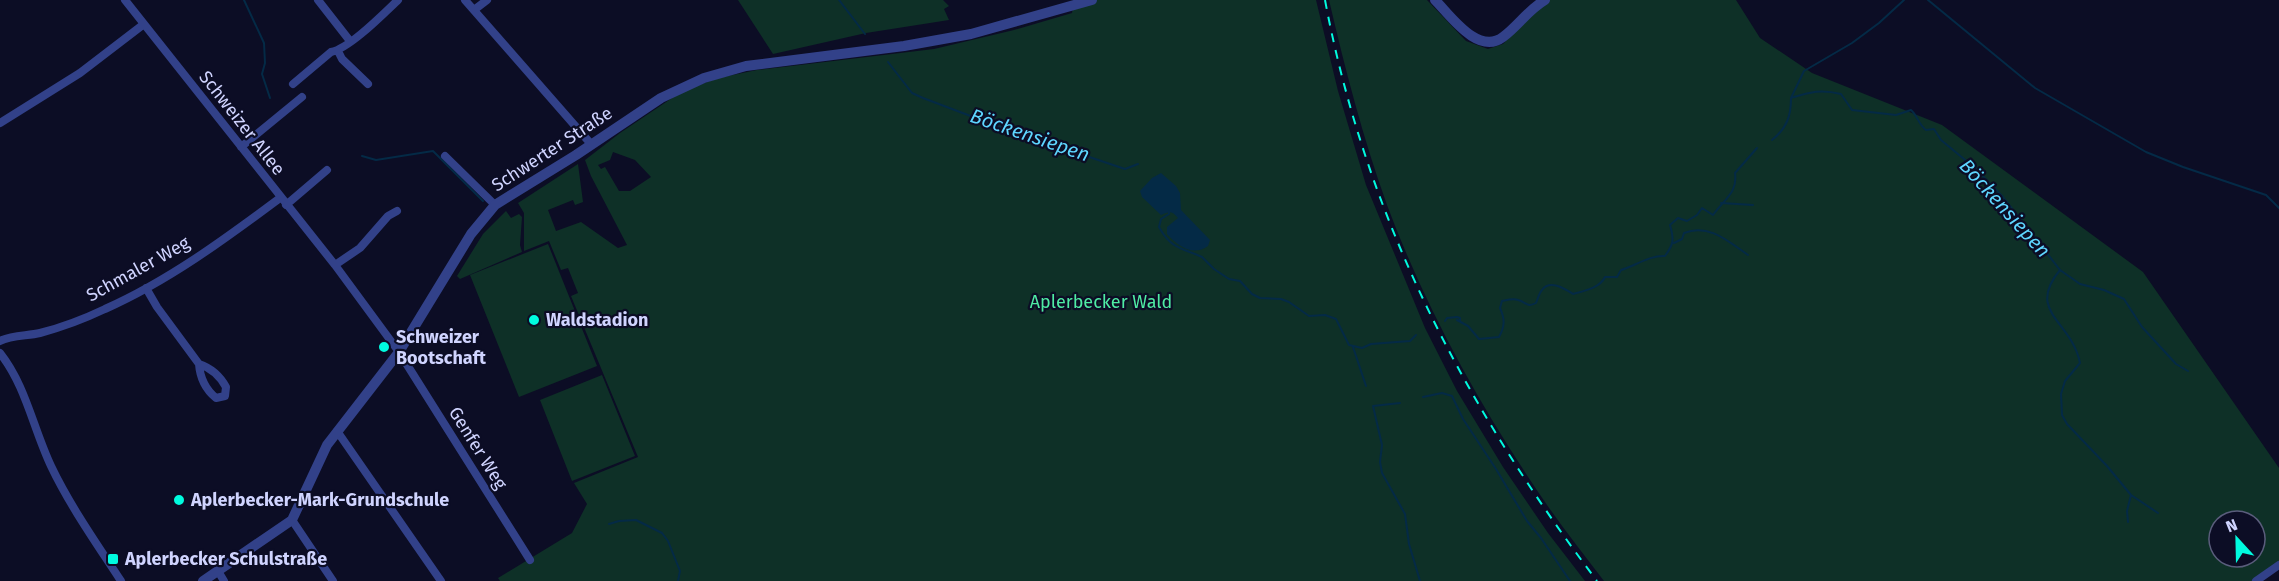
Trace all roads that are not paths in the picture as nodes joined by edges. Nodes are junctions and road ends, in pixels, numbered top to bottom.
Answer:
1 (125, 0) edge
2 (318, 0) edge
3 (398, 0) edge
4 (465, 0) edge
5 (487, 0) edge
6 (1092, 0) edge
7 (1435, 0) edge
8 (1545, 0) edge
9 (474, 10) junction
10 (144, 24) junction
11 (350, 41) junction
12 (338, 51) junction
13 (293, 84) dead end
14 (368, 84) dead end
15 (302, 97) dead end
16 (0, 123) edge
17 (591, 144) junction
18 (241, 147) junction
19 (445, 156) dead end
20 (327, 170) dead end
21 (283, 202) junction
22 (495, 205) junction
23 (397, 211) dead end
24 (335, 265) junction
25 (146, 288) junction
26 (0, 341) edge
27 (399, 352) junction
28 (0, 353) edge
29 (199, 364) dead end
30 (337, 431) junction
31 (292, 520) junction
32 (531, 560) dead end
33 (2279, 565) edge
34 (221, 576) edge
35 (121, 581) edge
36 (203, 581) edge
37 (333, 581) edge
38 (441, 581) edge
39 (2256, 581) edge

1 - 10 street, Schweizer Allee
2 - 11 street
3 - 11 street
4 - 9 street
5 - 9 street
6 - 17 street, Schwerter Straße
7 - 8 street
9 - 17 street
10 - 16 street
10 - 18 street, Schweizer Allee
11 - 12 street
12 - 13 street
12 - 14 street
15 - 18 street
17 - 22 street, Schwerter Straße
18 - 21 street, Schweizer Allee
19 - 22 street
20 - 21 street, Schmaler Weg
21 - 24 street, Schweizer Allee
21 - 25 street, Schmaler Weg
22 - 27 street, Schwerter Straße
23 - 24 street
24 - 27 street, Schweizer Allee
25 - 26 street, Schmaler Weg
25 - 29 street
27 - 30 street, Schwerter Straße
27 - 32 street, Genfer Weg
28 - 35 street
30 - 31 street, Schwerter Straße
30 - 38 street
31 - 34 street
31 - 37 street
33 - 39 street
34 - 36 street

